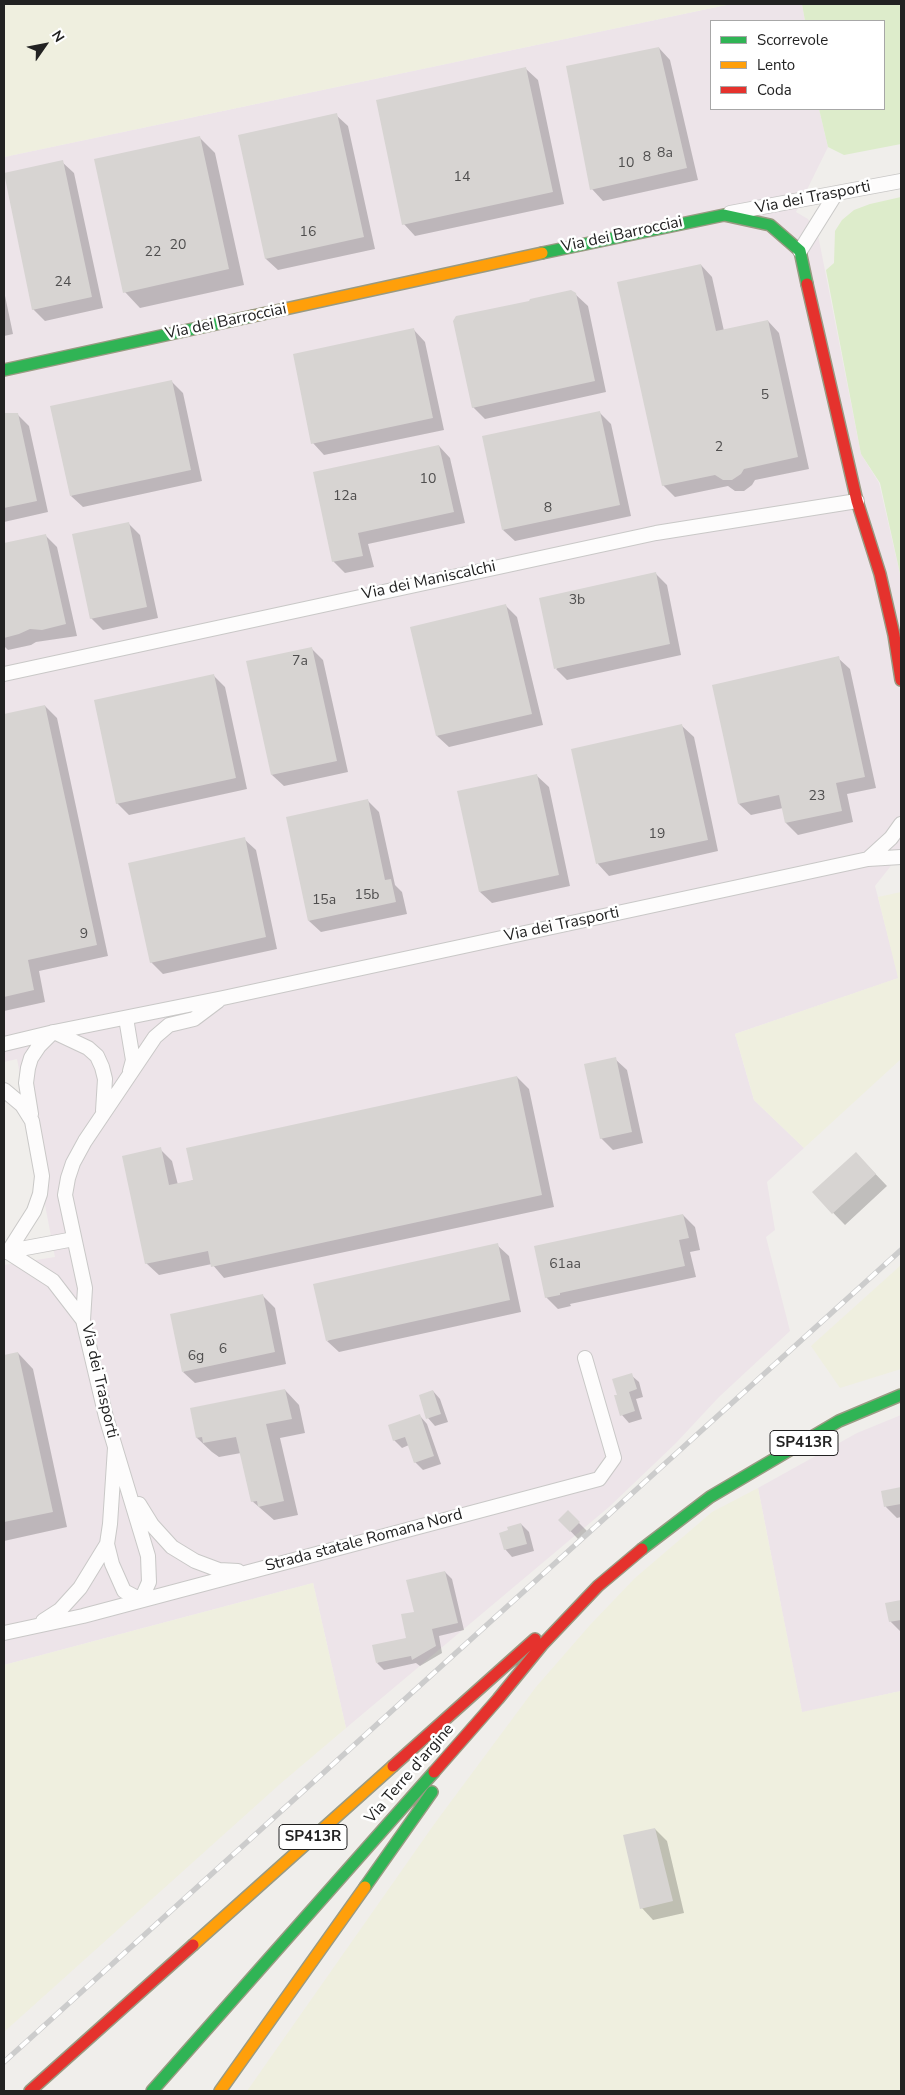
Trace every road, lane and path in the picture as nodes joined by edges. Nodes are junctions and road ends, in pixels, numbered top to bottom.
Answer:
1 (901, 181) edge
2 (834, 195) junction
3 (724, 214) junction
4 (800, 251) junction
5 (4, 370) edge
6 (857, 501) junction
7 (4, 674) edge
8 (901, 680) edge
9 (901, 824) edge
10 (901, 856) edge
11 (868, 859) junction
12 (223, 998) junction
13 (126, 1018) junction
14 (54, 1032) junction
15 (4, 1044) edge
16 (128, 1077) junction
17 (4, 1090) edge
18 (102, 1114) junction
19 (32, 1121) junction
20 (74, 1239) junction
21 (6, 1252) edge
22 (83, 1320) junction
23 (585, 1358) dead end
24 (901, 1395) edge
25 (115, 1448) junction
26 (127, 1485) junction
27 (107, 1544) junction
28 (248, 1572) junction
29 (598, 1586) junction
30 (141, 1600) junction
31 (35, 1626) junction
32 (4, 1633) edge
33 (498, 1699) junction
34 (30, 2091) edge
35 (152, 2091) edge
36 (220, 2091) edge

1 - 2 street, Via dei Trasporti
2 - 3 street, Via dei Trasporti
2 - 4 street
3 - 4 main road, Via dei Barrocciai
3 - 5 main road, Via dei Barrocciai
4 - 6 main road
6 - 7 street, Via dei Maniscalchi
6 - 8 main road
9 - 11 street
10 - 11 street, Via dei Trasporti
11 - 12 street, Via dei Trasporti
12 - 13 street, Via dei Trasporti
12 - 16 street, Via dei Trasporti
13 - 14 street, Via dei Trasporti
13 - 16 street, Via dei Trasporti
14 - 15 street
14 - 18 street, Via dei Trasporti
14 - 19 street
16 - 18 street, Via dei Trasporti
17 - 19 street
18 - 20 street, Via dei Trasporti
19 - 21 street
20 - 21 street
20 - 22 street, Via dei Trasporti
21 - 22 street
22 - 25 street, Via dei Trasporti
23 - 28 street, Strada statale Romana Nord
24 - 29 main road, Via Terre d'argine / SP413R
25 - 26 street, Via dei Trasporti
25 - 27 street, Via dei Trasporti
26 - 28 street, Via dei Trasporti
26 - 30 street, Via dei Trasporti
27 - 30 street, Via dei Trasporti
27 - 31 street, Via dei Trasporti
28 - 30 street, Strada statale Romana Nord
29 - 33 main road, Via Terre d'argine / SP413R
29 - 34 main road, SP413R
30 - 31 street, Strada statale Romana Nord
31 - 32 street, Strada statale Romana Nord
33 - 35 main road, Via Terre d'argine / SP413R
33 - 36 main road, SP413R

